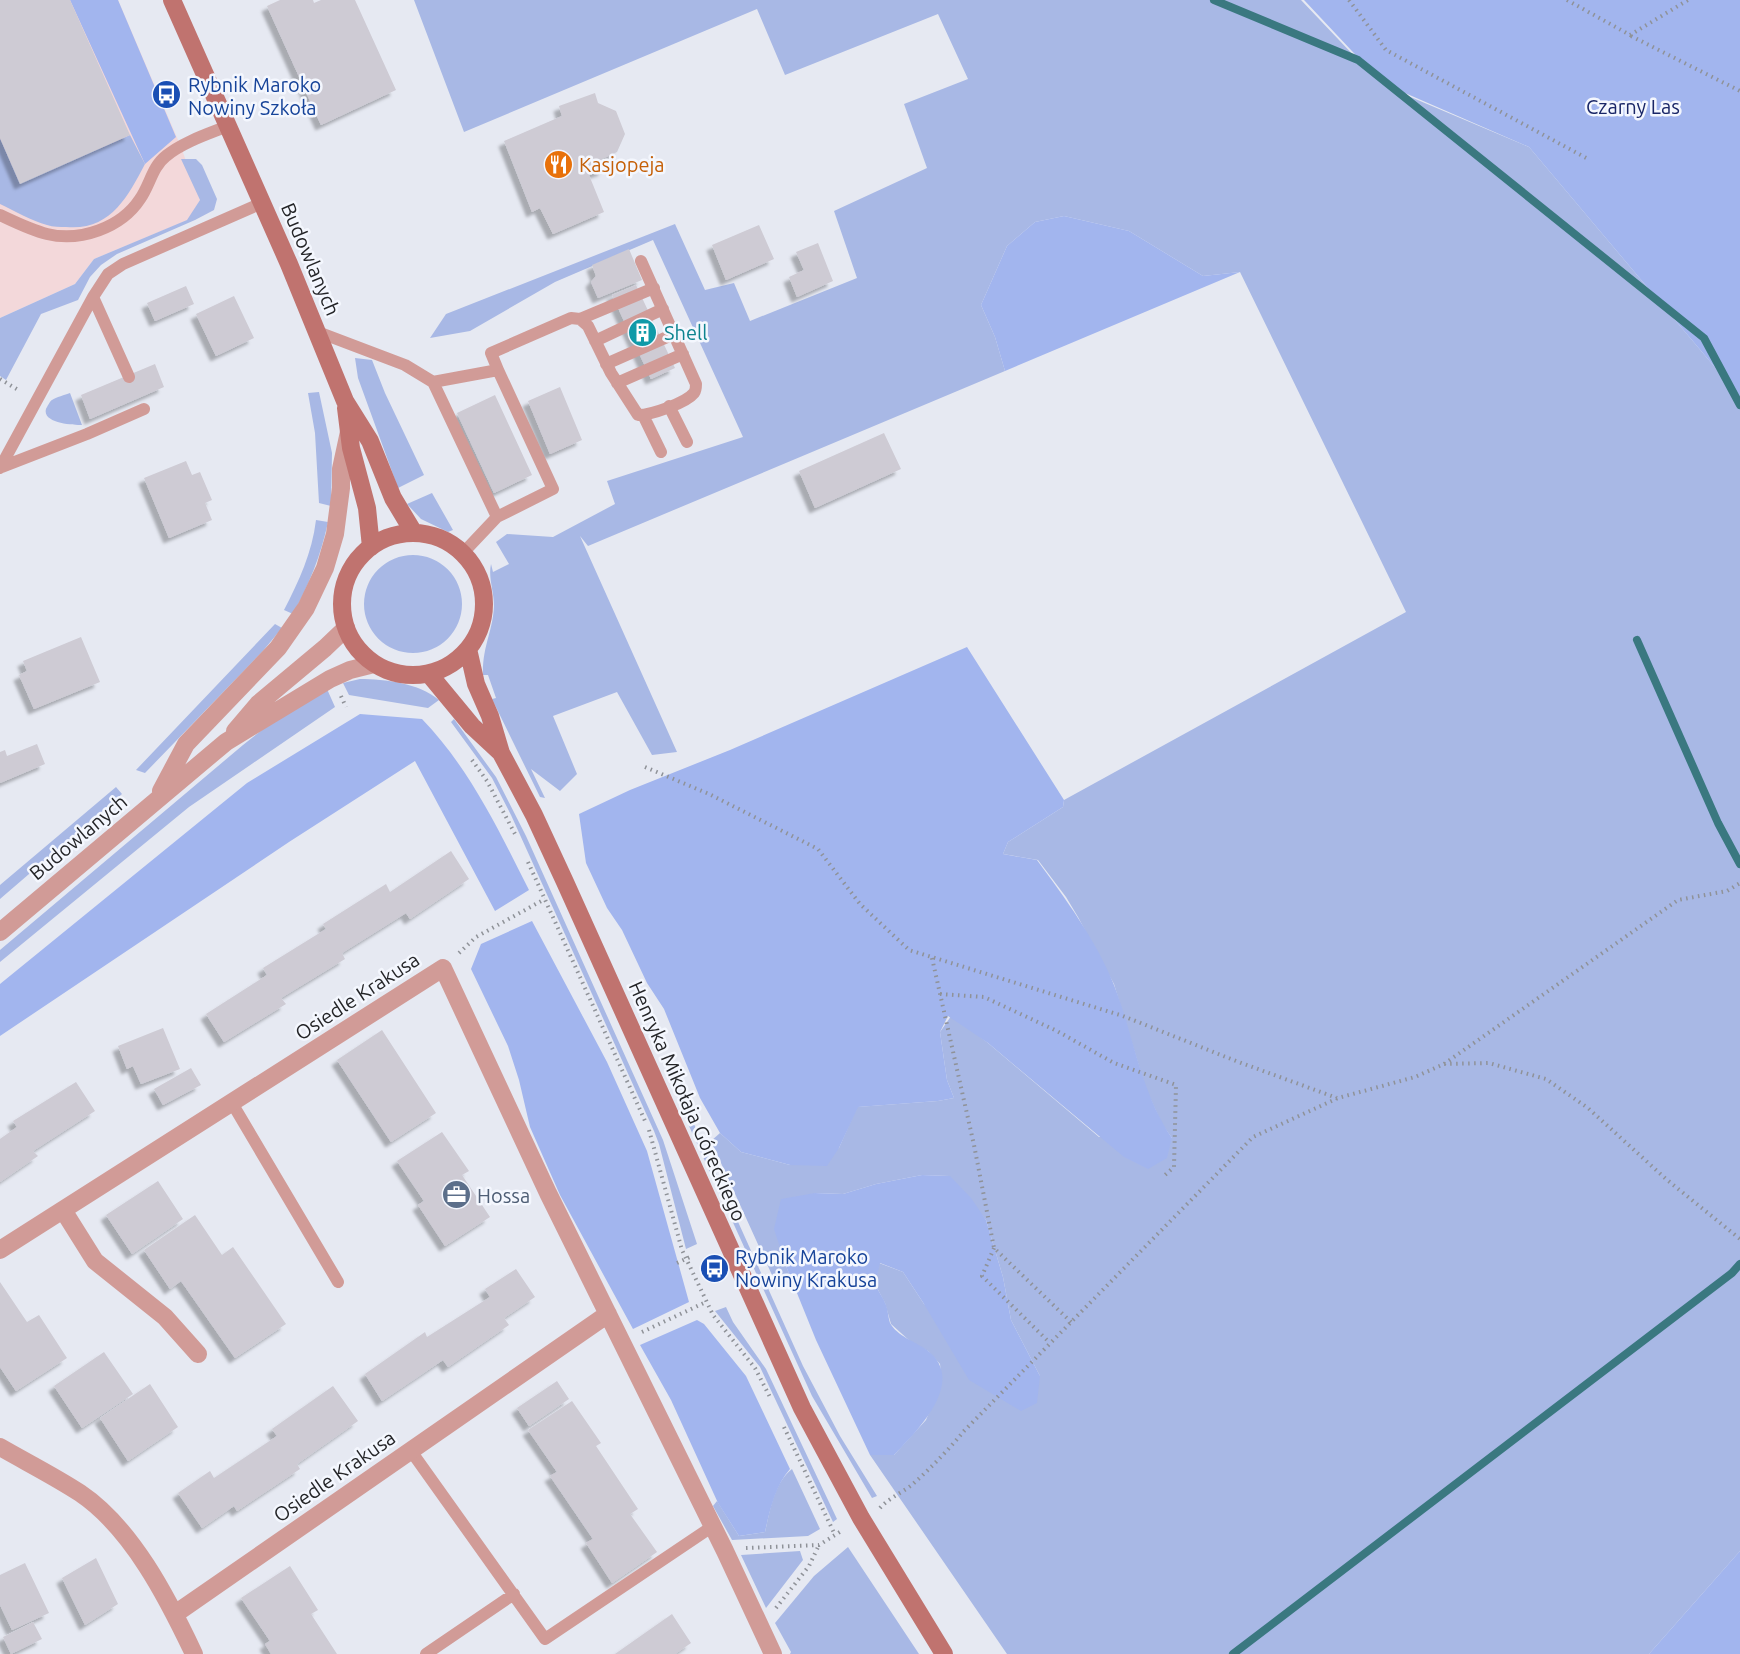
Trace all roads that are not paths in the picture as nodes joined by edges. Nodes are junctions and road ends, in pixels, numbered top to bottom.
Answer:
1 (172, 0) edge
2 (228, 126) junction
3 (262, 203) junction
4 (0, 215) edge
5 (642, 261) dead end
6 (654, 288) junction
7 (93, 297) junction
8 (663, 309) junction
9 (580, 320) junction
10 (318, 332) junction
11 (674, 334) junction
12 (595, 341) junction
13 (683, 354) junction
14 (606, 364) junction
15 (498, 370) junction
16 (129, 377) dead end
17 (433, 382) junction
18 (617, 383) junction
19 (345, 400) junction
20 (669, 406) junction
21 (144, 410) dead end
22 (643, 415) junction
23 (349, 432) junction
24 (687, 441) dead end
25 (661, 452) dead end
26 (1, 467) edge
27 (497, 517) junction
28 (414, 533) junction
29 (371, 547) junction
30 (463, 553) junction
31 (346, 628) junction
32 (468, 649) junction
33 (374, 664) junction
34 (429, 674) junction
35 (226, 742) junction
36 (501, 753) junction
37 (157, 800) junction
38 (0, 932) edge
39 (232, 1103) junction
40 (63, 1210) junction
41 (0, 1250) edge
42 (338, 1282) dead end
43 (608, 1314) junction
44 (198, 1354) dead end
45 (0, 1447) edge
46 (411, 1451) junction
47 (713, 1526) junction
48 (514, 1594) junction
49 (175, 1614) junction
50 (194, 1654) edge
51 (426, 1654) edge
52 (773, 1654) edge
53 (944, 1654) edge

1 - 2 main road, Budowlanych
2 - 3 main road, Budowlanych
2 - 4 lane
3 - 7 lane
3 - 10 main road, Budowlanych
5 - 6 lane
6 - 8 lane
6 - 9 lane
7 - 16 lane
7 - 26 lane
8 - 11 lane
8 - 12 lane
9 - 12 lane
9 - 15 lane
10 - 17 lane
10 - 19 main road, Budowlanych
11 - 13 lane
11 - 14 lane
12 - 14 lane
13 - 18 lane
13 - 20 lane
14 - 18 lane
15 - 17 lane
15 - 27 lane
17 - 27 lane
18 - 22 lane
19 - 23 main road
19 - 28 main road, Budowlanych
20 - 22 lane
20 - 24 lane
21 - 26 lane
22 - 25 lane
23 - 29 main road
23 - 37 street, Budowlanych
27 - 30 lane
28 - 29 main road
28 - 30 main road
29 - 31 main road
30 - 32 main road
31 - 33 main road
31 - 35 street
32 - 34 main road
32 - 36 main road, Henryka Mikołaja Góreckiego
33 - 34 main road
33 - 35 street, Budowlanych
34 - 36 main road, Henryka Mikołaja Góreckiego
35 - 37 street, Budowlanych
36 - 53 main road, Henryka Mikołaja Góreckiego
37 - 38 street, Budowlanych
39 - 40 street, Osiedle Krakusa
39 - 42 lane
39 - 43 street, Osiedle Krakusa
40 - 41 street, Osiedle Krakusa
40 - 44 street
43 - 46 street, Osiedle Krakusa
43 - 47 street, Osiedle Krakusa
45 - 49 street
46 - 48 lane
46 - 49 street, Osiedle Krakusa
47 - 48 lane
47 - 52 street, Osiedle Krakusa
48 - 51 lane
49 - 50 street

